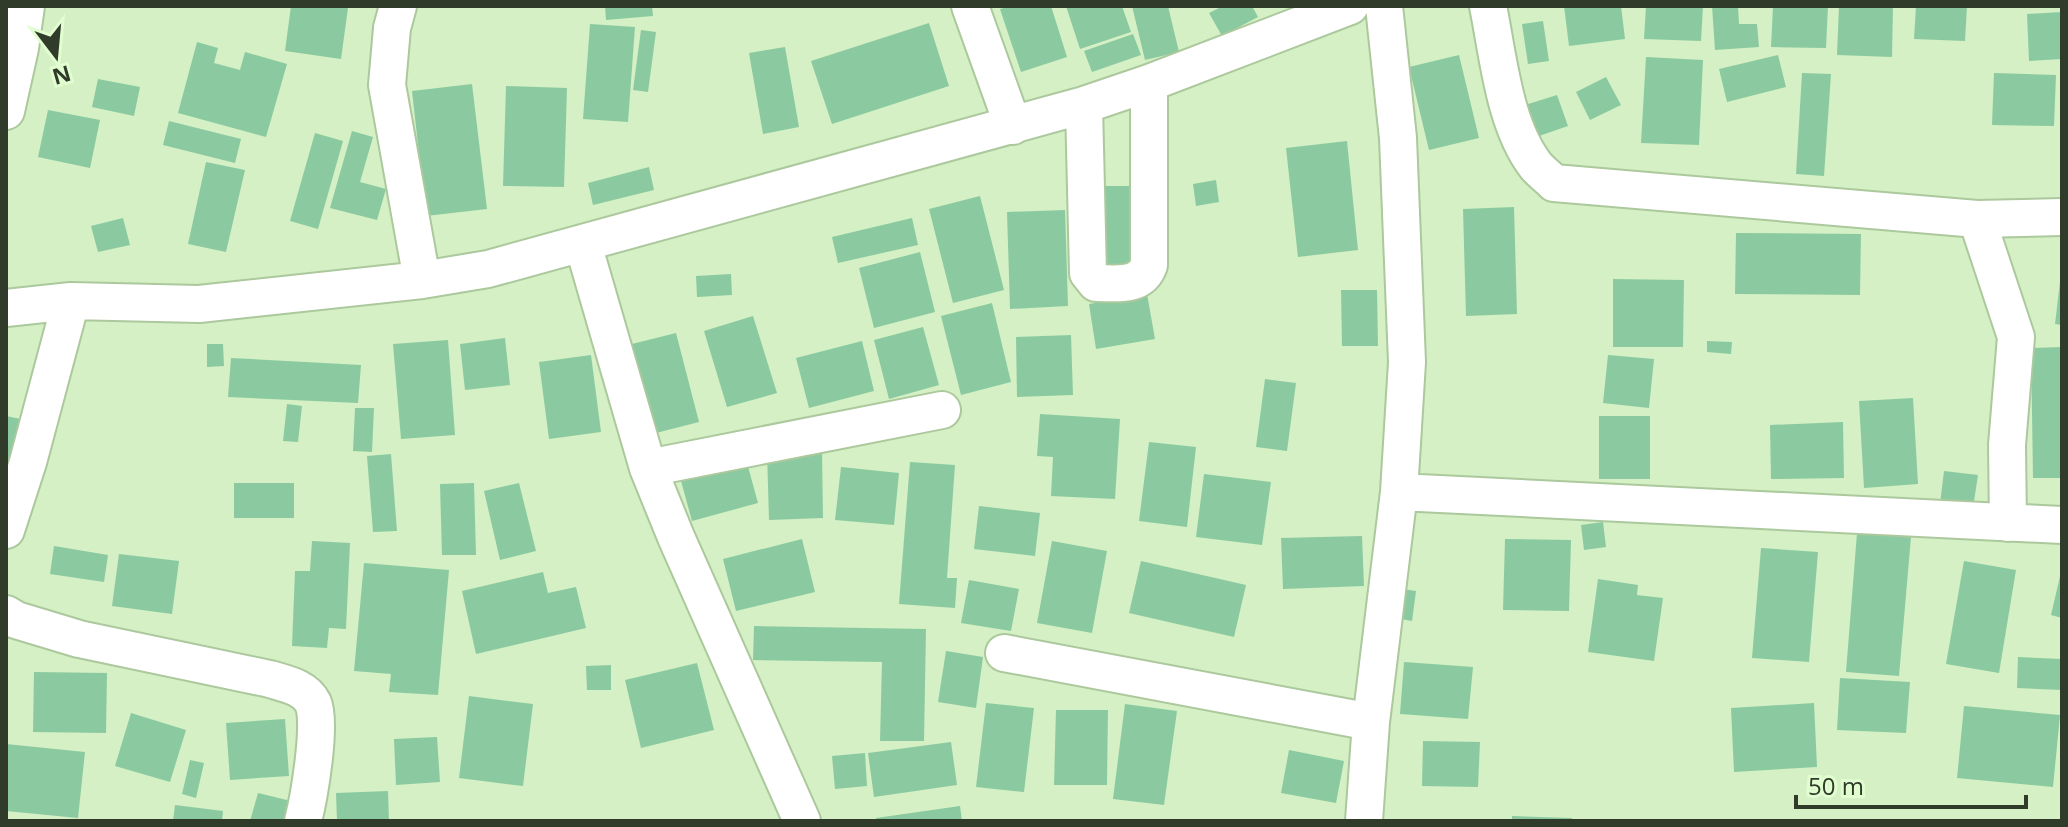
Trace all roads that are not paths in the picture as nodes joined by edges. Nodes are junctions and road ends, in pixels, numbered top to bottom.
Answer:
1 (398, 6) edge
2 (970, 6) edge
3 (1350, 6) edge
4 (1384, 6) edge
5 (1488, 6) edge
6 (18, 9) edge
7 (1149, 83) junction
8 (1084, 105) junction
9 (6, 111) edge
10 (1013, 126) junction
11 (2062, 217) edge
12 (1977, 219) junction
13 (583, 244) junction
14 (422, 280) junction
15 (71, 301) junction
16 (6, 308) edge
17 (942, 410) dead end
18 (648, 468) junction
19 (1399, 492) junction
20 (2008, 523) junction
21 (2062, 525) edge
22 (6, 530) edge
23 (6, 614) edge
24 (1004, 653) dead end
25 (1371, 722) junction
26 (303, 821) edge
27 (802, 821) edge
28 (1364, 821) edge

1 - 14 street
2 - 10 street
3 - 7 street
4 - 19 street
5 - 12 street
6 - 9 street
7 - 8 street
7 - 8 street
8 - 10 street
10 - 13 street
11 - 12 street
12 - 20 street
13 - 14 street
13 - 18 street
14 - 15 street
15 - 16 street
15 - 22 street
17 - 18 street
18 - 27 street
19 - 20 street
19 - 25 street
20 - 21 street
23 - 26 street
24 - 25 street
25 - 28 street

